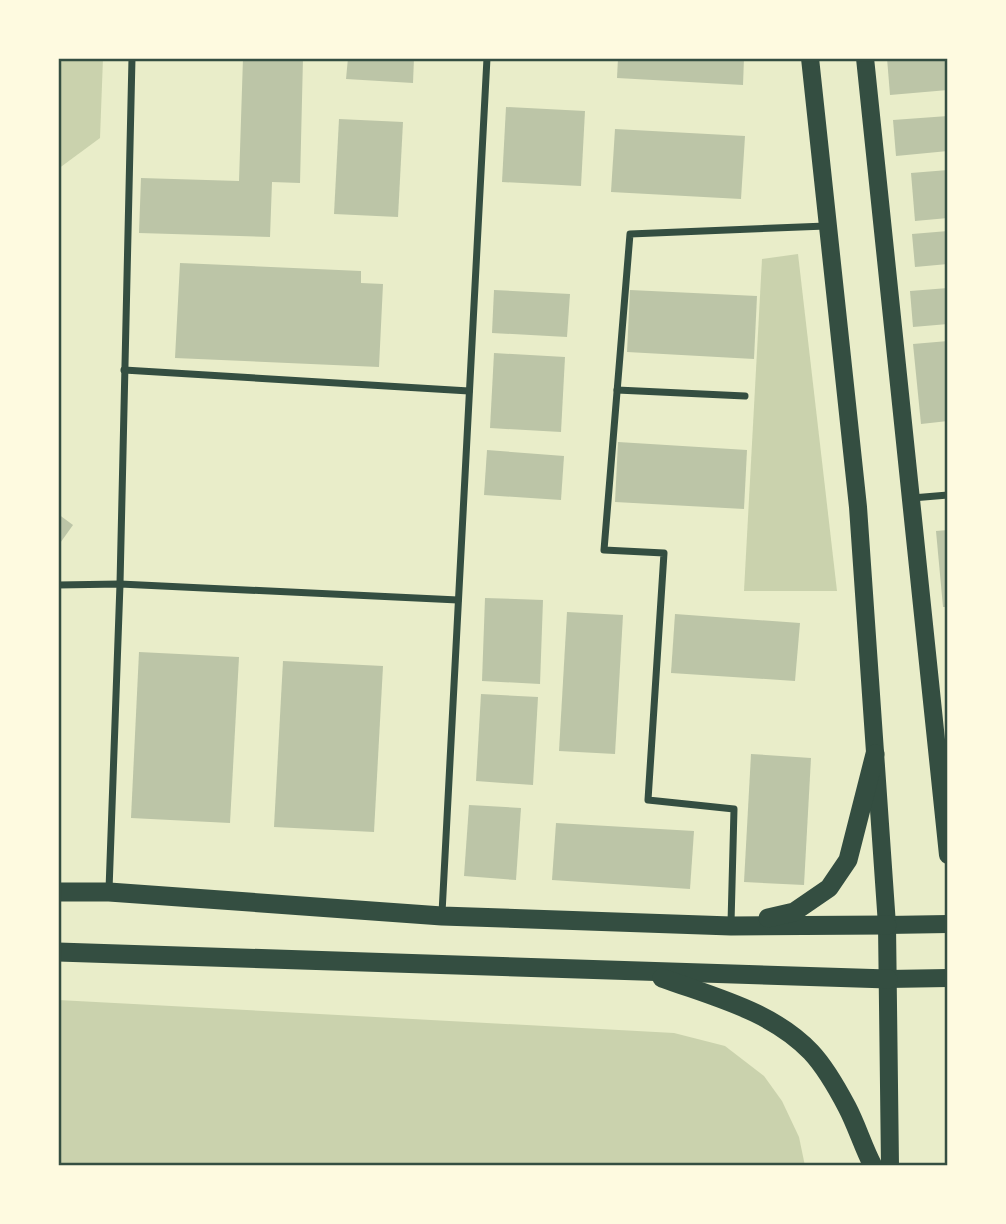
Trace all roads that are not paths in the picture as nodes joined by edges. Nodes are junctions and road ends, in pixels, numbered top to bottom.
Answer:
1 (132, 58) edge
2 (487, 58) edge
3 (810, 58) edge
4 (865, 58) edge
5 (827, 226) junction
6 (124, 370) junction
7 (617, 390) junction
8 (470, 391) junction
9 (745, 396) dead end
10 (948, 495) edge
11 (911, 498) junction
12 (120, 584) junction
13 (58, 585) edge
14 (458, 600) junction
15 (875, 754) junction
16 (948, 855) edge
17 (58, 892) edge
18 (109, 892) junction
19 (442, 916) junction
20 (948, 924) edge
21 (887, 925) junction
22 (731, 926) junction
23 (58, 952) edge
24 (645, 971) junction
25 (948, 978) edge
26 (888, 979) junction
27 (873, 1166) edge
28 (890, 1166) edge

1 - 6 street
2 - 8 street
3 - 5 main road
4 - 11 main road
5 - 7 street
5 - 15 main road
6 - 8 street
6 - 12 street
7 - 9 street
7 - 22 street
8 - 14 street
10 - 11 street
11 - 16 main road
12 - 13 street
12 - 14 street
12 - 18 street
14 - 19 street
15 - 21 main road
15 - 22 highway
17 - 18 highway
18 - 19 highway
19 - 22 highway
20 - 21 main road
21 - 22 highway
21 - 26 main road
23 - 24 highway
24 - 26 highway
24 - 27 highway
25 - 26 main road
26 - 28 main road

